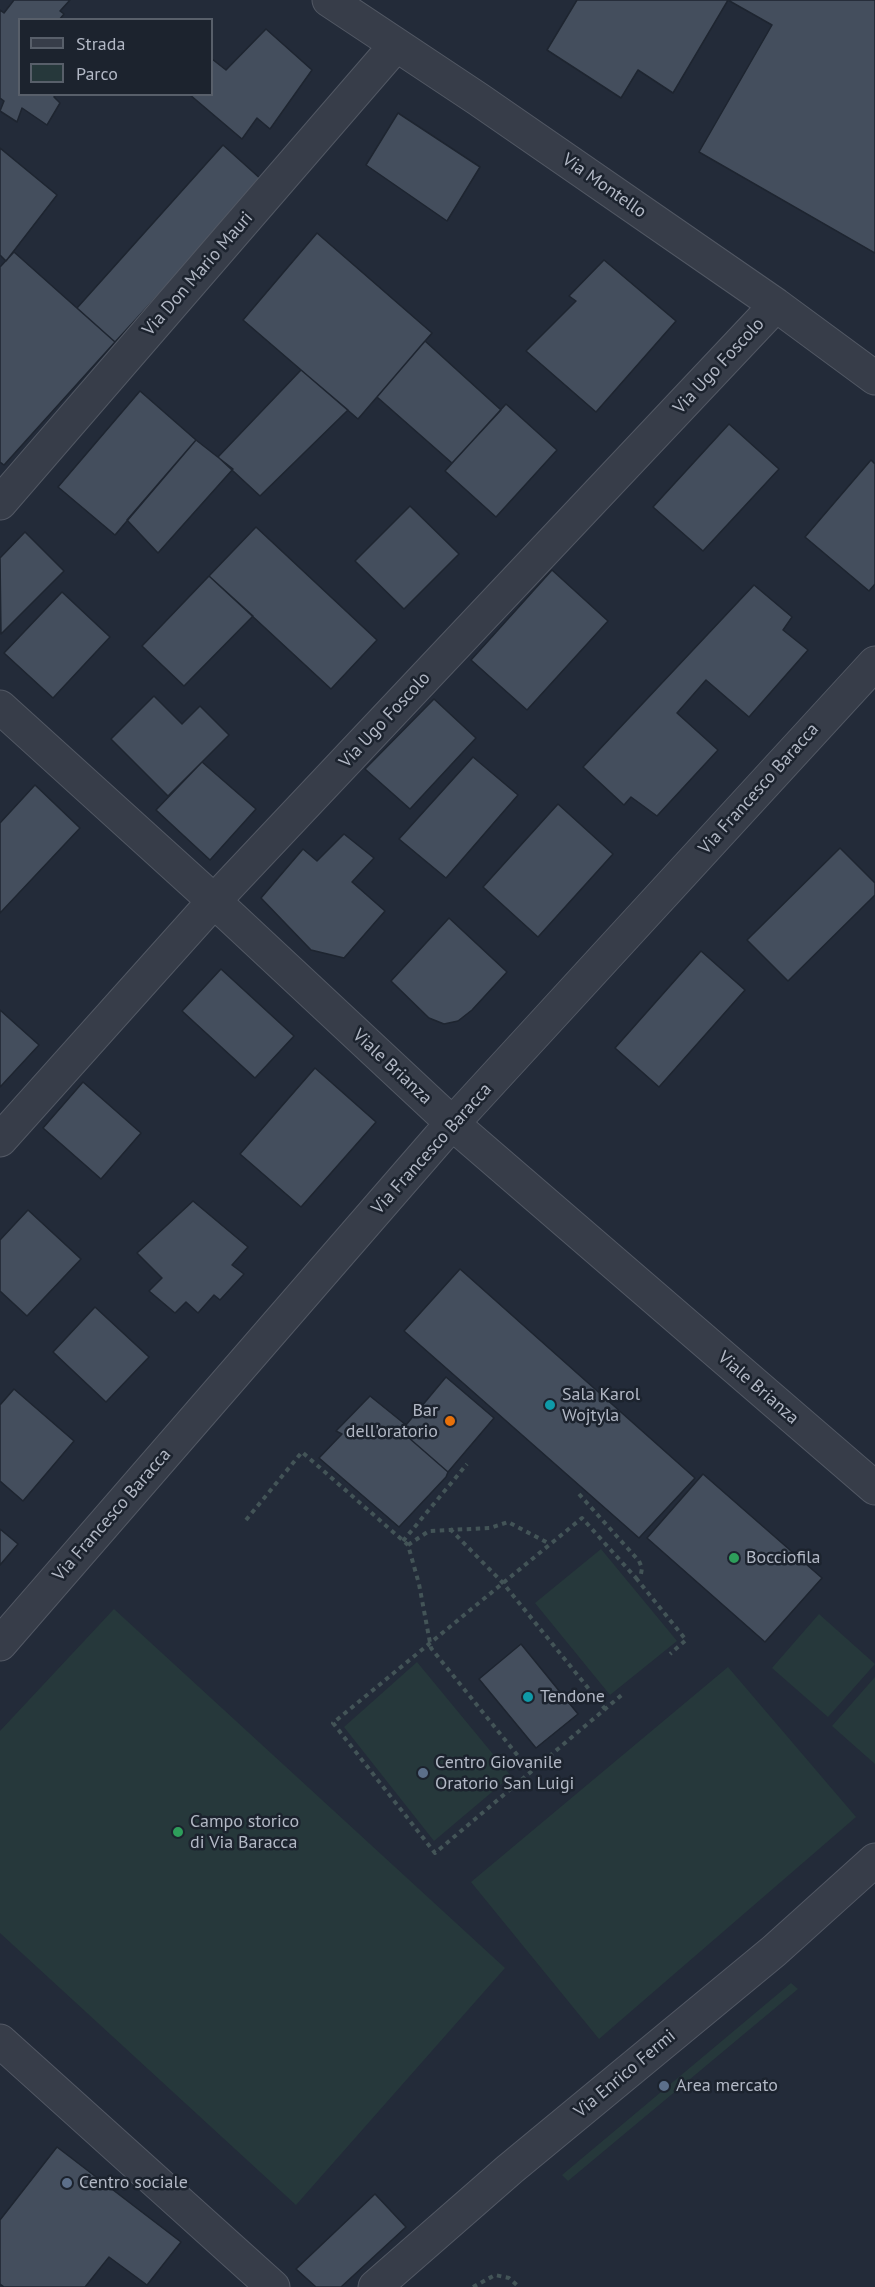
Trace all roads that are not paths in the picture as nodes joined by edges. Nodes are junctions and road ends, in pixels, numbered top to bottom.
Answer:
1 (338, 3) edge
2 (396, 45) junction
3 (776, 305) junction
4 (875, 378) edge
5 (0, 503) edge
6 (875, 663) edge
7 (0, 707) edge
8 (214, 901) junction
9 (453, 1124) junction
10 (0, 1140) edge
11 (875, 1488) edge
12 (0, 1644) edge
13 (875, 1860) edge
14 (0, 2041) edge
15 (273, 2287) edge
16 (375, 2287) edge

1 - 2 street, Via Montello
2 - 3 street, Via Montello
2 - 5 street, Via Don Mario Mauri
3 - 4 street, Via Montello
3 - 8 street, Via Ugo Foscolo
6 - 9 street, Via Francesco Baracca
7 - 8 street, Viale Brianza
8 - 9 street, Viale Brianza
8 - 10 street, Via Ugo Foscolo
9 - 11 street, Viale Brianza
9 - 12 street, Via Francesco Baracca
13 - 16 street, Via Enrico Fermi
14 - 15 street

